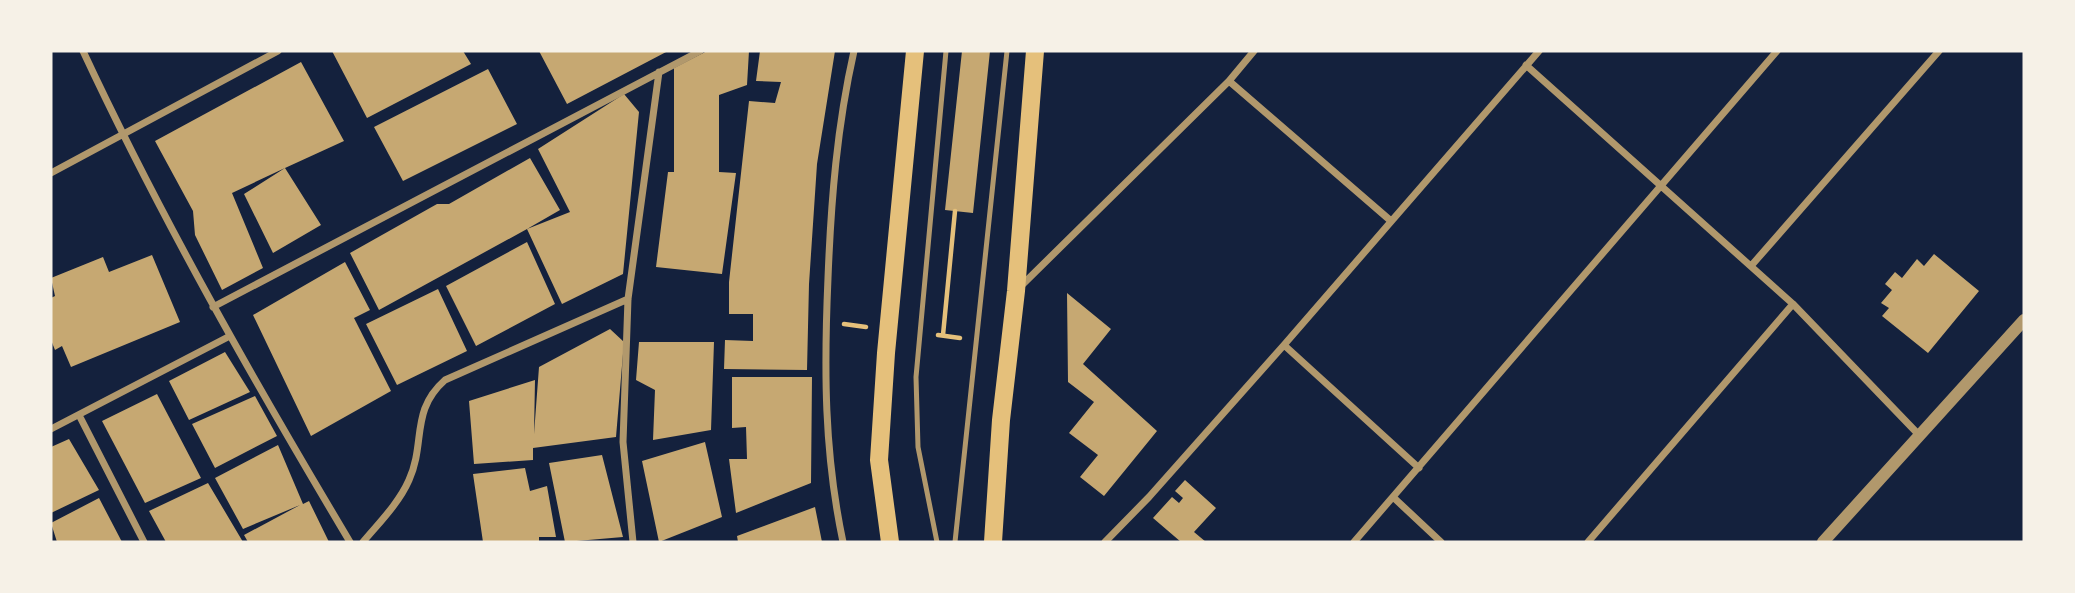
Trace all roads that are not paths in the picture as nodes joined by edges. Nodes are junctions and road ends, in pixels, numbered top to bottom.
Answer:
1 (83, 51) edge
2 (278, 51) edge
3 (700, 51) edge
4 (854, 51) edge
5 (915, 51) edge
6 (946, 51) edge
7 (1007, 51) edge
8 (1035, 51) edge
9 (1254, 51) edge
10 (1539, 51) edge
11 (1777, 51) edge
12 (1939, 51) edge
13 (683, 54) edge
14 (1527, 65) junction
15 (659, 72) junction
16 (1229, 81) junction
17 (122, 136) junction
18 (51, 173) edge
19 (1663, 185) junction
20 (1391, 221) junction
21 (1751, 266) junction
22 (1016, 291) junction
23 (628, 299) junction
24 (1793, 304) junction
25 (213, 307) junction
26 (2024, 320) edge
27 (228, 337) junction
28 (1284, 345) junction
29 (79, 415) junction
30 (51, 429) edge
31 (1920, 436) junction
32 (1419, 468) junction
33 (1393, 497) junction
34 (144, 542) edge
35 (350, 542) edge
36 (363, 542) edge
37 (633, 542) edge
38 (843, 542) edge
39 (890, 542) edge
40 (937, 542) edge
41 (955, 542) edge
42 (993, 542) edge
43 (1105, 542) edge
44 (1354, 542) edge
45 (1441, 542) edge
46 (1588, 542) edge
47 (1824, 542) edge

1 - 17 street
2 - 17 street
3 - 13 street
4 - 38 street
5 - 39 main road
6 - 40 lane
7 - 41 lane
8 - 22 main road
9 - 16 street
10 - 14 street
11 - 19 street
12 - 21 street
13 - 15 street
14 - 19 street
14 - 20 street
15 - 23 street
15 - 25 street
16 - 20 street
16 - 22 street
17 - 18 street
17 - 25 street
19 - 21 street
19 - 32 street
20 - 28 street
21 - 24 street
22 - 42 main road
23 - 36 street
23 - 37 street
24 - 31 street
24 - 46 street
25 - 27 street
26 - 31 street
27 - 29 street
27 - 35 street
28 - 32 street
28 - 43 street
29 - 30 street
29 - 34 street
31 - 47 street
32 - 33 street
33 - 44 street
33 - 45 street

